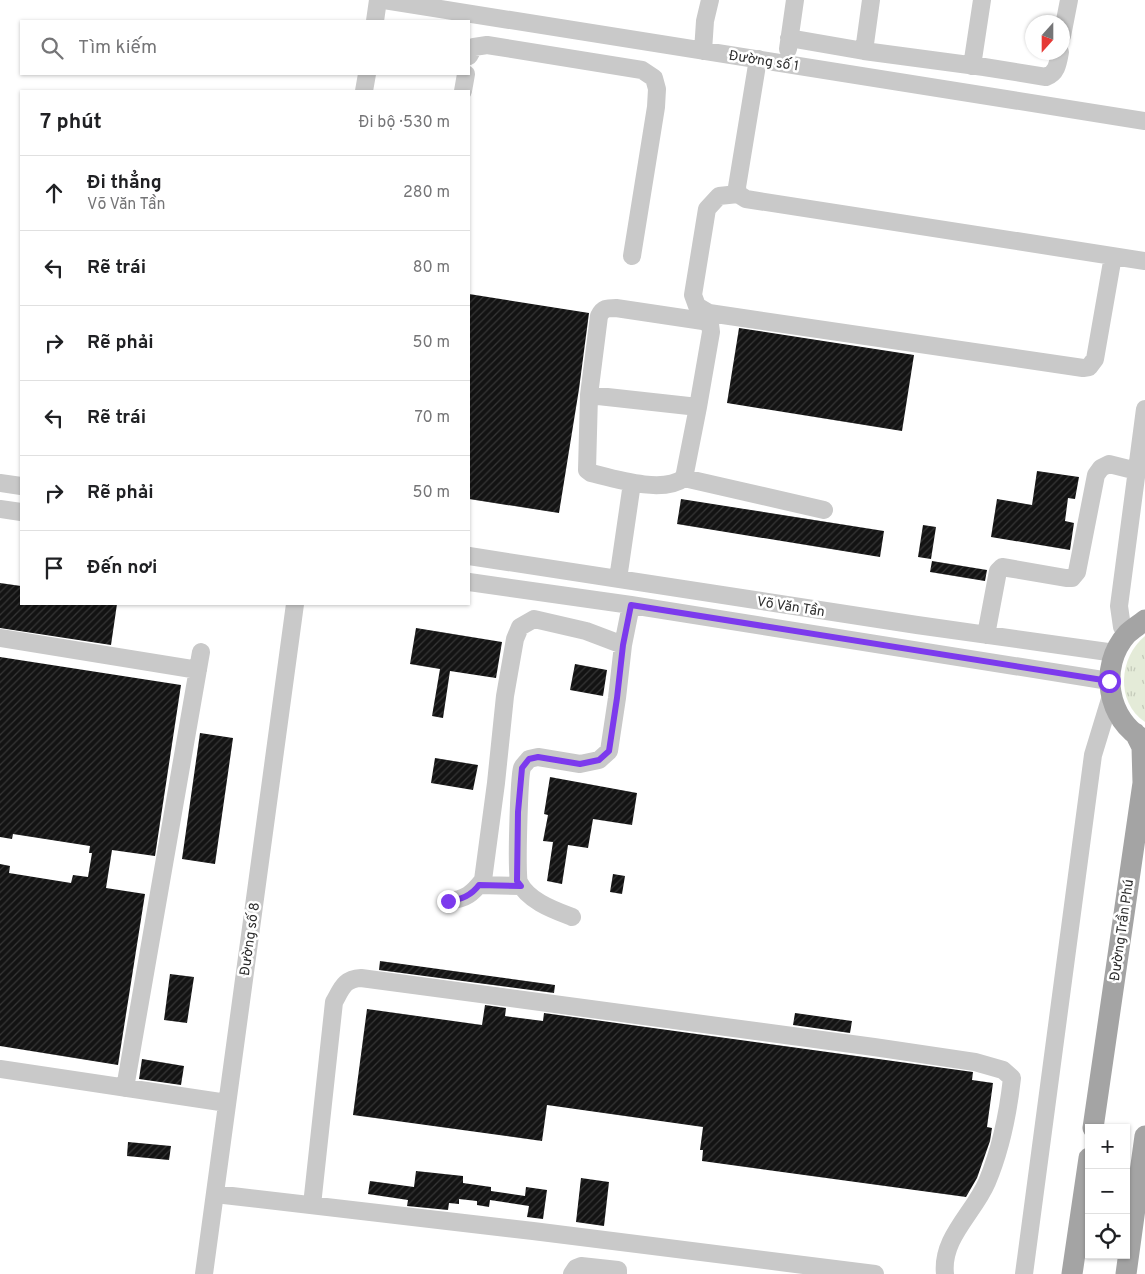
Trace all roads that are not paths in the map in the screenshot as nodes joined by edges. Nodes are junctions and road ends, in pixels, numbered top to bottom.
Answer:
1 (378, 0) edge
2 (384, 0) edge
3 (710, 0) edge
4 (795, 0) edge
5 (871, 0) edge
6 (982, 0) edge
7 (1069, 0) edge
8 (1066, 15) edge
9 (375, 20) edge
10 (790, 38) junction
11 (703, 51) junction
12 (864, 51) junction
13 (470, 54) edge
14 (758, 59) junction
15 (1058, 60) edge
16 (786, 64) junction
17 (972, 66) junction
18 (367, 75) edge
19 (466, 75) edge
20 (364, 90) edge
21 (463, 90) edge
22 (1145, 121) edge
23 (738, 194) junction
24 (632, 256) dead end
25 (1113, 256) junction
26 (1145, 261) edge
27 (589, 395) junction
28 (698, 408) junction
29 (1145, 409) edge
30 (1137, 471) junction
31 (684, 478) junction
32 (0, 483) edge
33 (632, 483) junction
34 (20, 486) edge
35 (0, 509) edge
36 (824, 510) dead end
37 (20, 512) edge
38 (470, 556) edge
39 (618, 579) junction
40 (470, 582) edge
41 (295, 605) edge
42 (631, 605) junction
43 (1145, 620) edge
44 (1127, 634) junction
45 (986, 635) junction
46 (0, 638) edge
47 (623, 645) junction
48 (201, 652) dead end
49 (1114, 653) junction
50 (198, 670) junction
51 (1110, 689) junction
52 (1140, 737) edge
53 (479, 885) junction
54 (521, 886) junction
55 (448, 901) dead end
56 (572, 917) dead end
57 (0, 1069) edge
58 (126, 1088) junction
59 (227, 1103) junction
60 (1094, 1124) edge
61 (1145, 1136) edge
62 (1087, 1169) edge
63 (215, 1194) junction
64 (312, 1205) junction
65 (204, 1274) edge
66 (572, 1274) edge
67 (618, 1274) edge
68 (875, 1274) edge
69 (946, 1274) edge
70 (1024, 1274) edge
71 (1072, 1274) edge
72 (1126, 1274) edge

1 - 9 street
2 - 11 street, Đường số 1
3 - 11 street
4 - 10 street
5 - 12 street
6 - 17 street
7 - 8 street
10 - 12 street
10 - 16 street
11 - 14 street, Đường số 1
12 - 17 street
13 - 24 street
14 - 16 street, Đường số 1
14 - 23 street
15 - 17 street
16 - 22 street, Đường số 1
18 - 20 street
19 - 21 street
23 - 25 street
23 - 25 street
25 - 26 street
27 - 28 street
27 - 28 street
27 - 33 street
28 - 31 street
29 - 30 street
30 - 44 street
30 - 45 street
31 - 33 street
31 - 36 street
32 - 34 street
33 - 39 street
35 - 37 street
38 - 39 street, Võ Văn Tần
39 - 45 street, Võ Văn Tần
40 - 42 street, Võ Văn Tần
41 - 59 street, Đường số 8
42 - 47 street
42 - 51 street, Võ Văn Tần
43 - 44 main road
44 - 49 main road
45 - 49 street, Võ Văn Tần
46 - 50 street
47 - 53 street
47 - 54 street
48 - 50 street
49 - 51 main road
50 - 58 street
51 - 52 main road
51 - 70 street
52 - 60 main road, Đường Trần Phú
53 - 54 street
53 - 55 street
54 - 56 street
57 - 58 street
58 - 59 street
59 - 63 street, Đường số 8
61 - 72 main road
62 - 71 main road
63 - 64 street
63 - 65 street, Đường số 8
64 - 68 street
64 - 69 street
66 - 67 street

